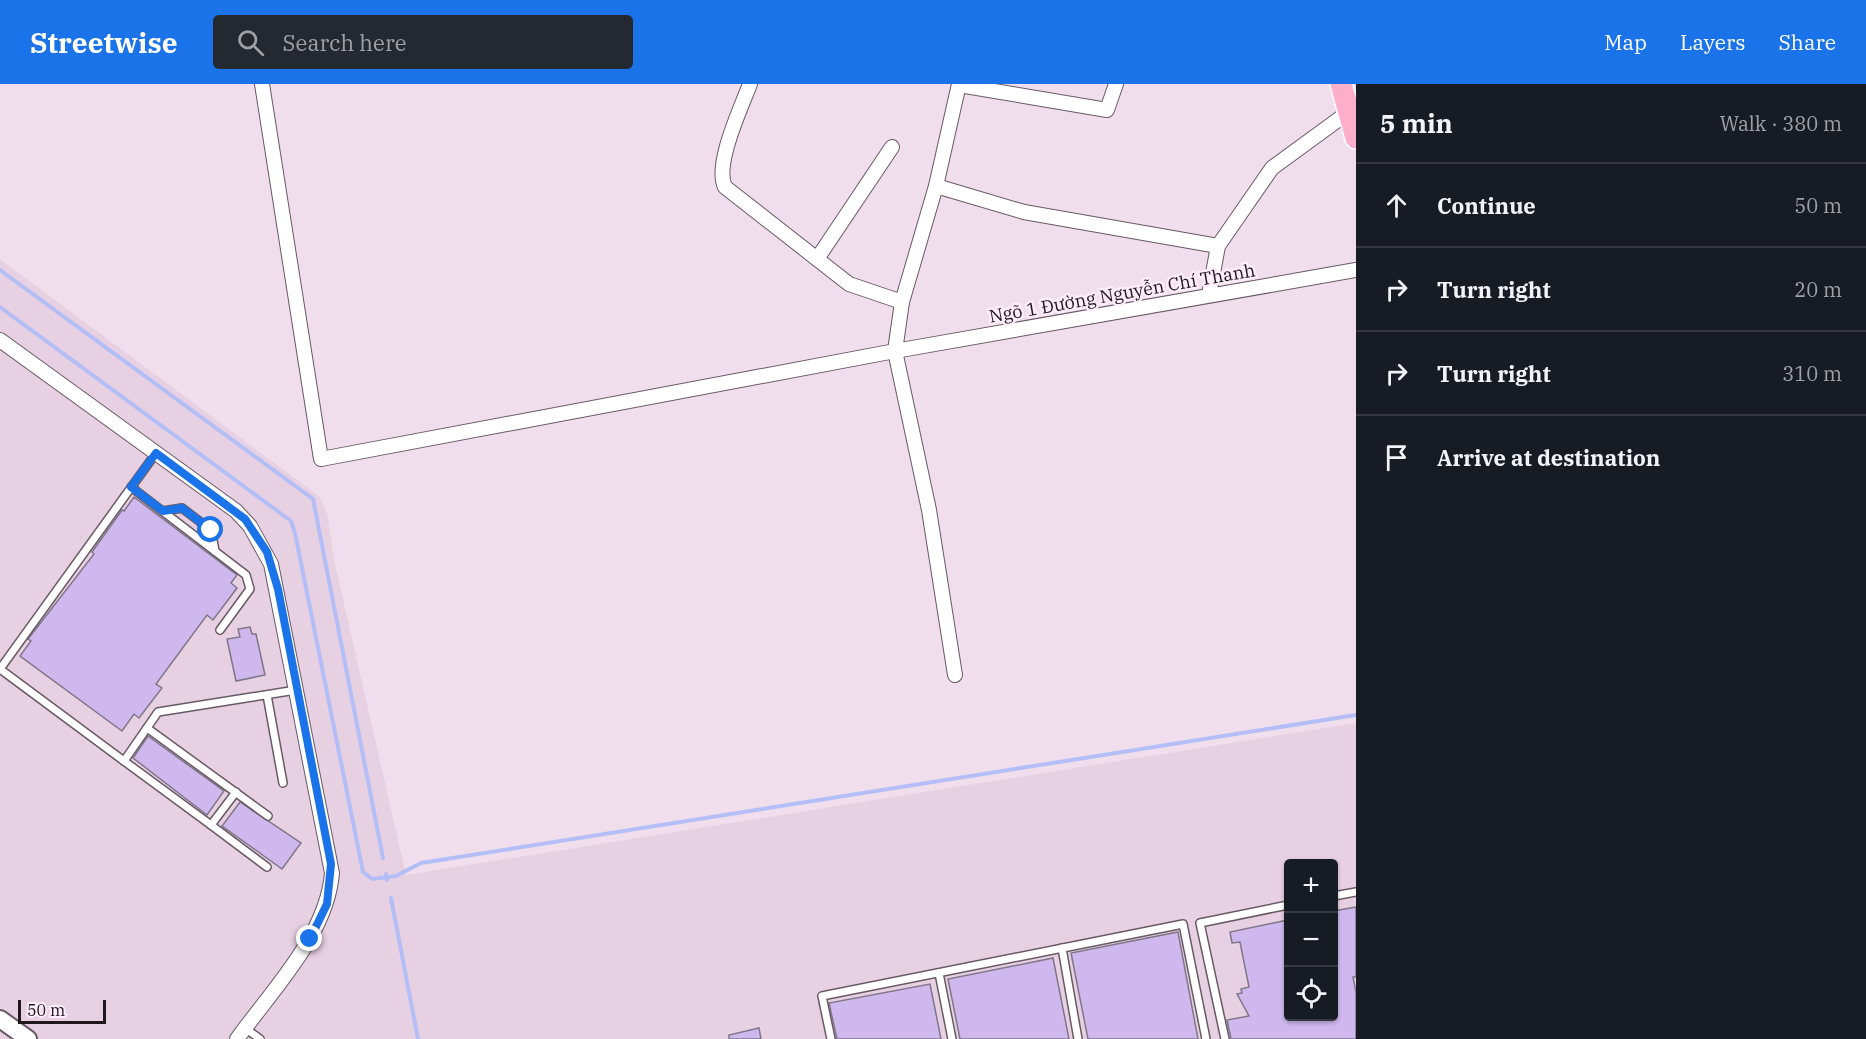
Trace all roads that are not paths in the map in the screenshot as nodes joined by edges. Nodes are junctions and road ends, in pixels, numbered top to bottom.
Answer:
1 (262, 84) edge
2 (750, 84) edge
3 (959, 84) edge
4 (1116, 84) edge
5 (1341, 84) edge
6 (1350, 111) junction
7 (1356, 138) edge
8 (892, 147) dead end
9 (936, 186) junction
10 (1218, 246) junction
11 (817, 259) junction
12 (1356, 270) edge
13 (1209, 295) junction
14 (902, 302) junction
15 (0, 340) edge
16 (898, 359) junction
17 (156, 453) junction
18 (131, 487) junction
19 (163, 511) junction
20 (215, 551) junction
21 (220, 630) dead end
22 (0, 669) edge
23 (955, 675) dead end
24 (296, 690) junction
25 (267, 695) junction
26 (147, 728) junction
27 (124, 761) junction
28 (283, 783) dead end
29 (236, 792) junction
30 (268, 816) dead end
31 (211, 825) junction
32 (267, 867) dead end
33 (1356, 892) edge
34 (1338, 895) edge
35 (1284, 906) edge
36 (1062, 948) junction
37 (939, 973) junction
38 (0, 1019) edge
39 (241, 1034) edge
40 (28, 1039) edge
41 (260, 1039) edge
42 (831, 1039) edge
43 (952, 1039) edge
44 (1078, 1039) edge
45 (1206, 1039) edge
46 (1225, 1039) edge

1 - 16 street, Ngõ 1 Đường Nguyễn Chí Thanh
2 - 11 street
3 - 4 street
3 - 9 street
5 - 6 main road
6 - 7 main road
6 - 10 street
8 - 11 street
9 - 10 street
9 - 14 street
10 - 13 street
11 - 14 street
12 - 13 street, Ngõ 1 Đường Nguyễn Chí Thanh
13 - 16 street, Ngõ 1 Đường Nguyễn Chí Thanh
14 - 16 street
15 - 17 street
16 - 23 street
17 - 18 lane
17 - 24 street
18 - 19 lane
18 - 22 lane
19 - 20 lane
19 - 20 lane
20 - 21 lane
22 - 27 lane
24 - 25 lane
24 - 39 street
25 - 26 lane
25 - 28 lane
26 - 27 lane
26 - 29 lane
27 - 31 lane
29 - 30 lane
29 - 31 lane
31 - 32 lane
33 - 34 lane
35 - 46 lane
36 - 37 lane
36 - 44 lane
36 - 45 lane
37 - 42 lane
37 - 43 lane
38 - 40 street
39 - 41 lane

